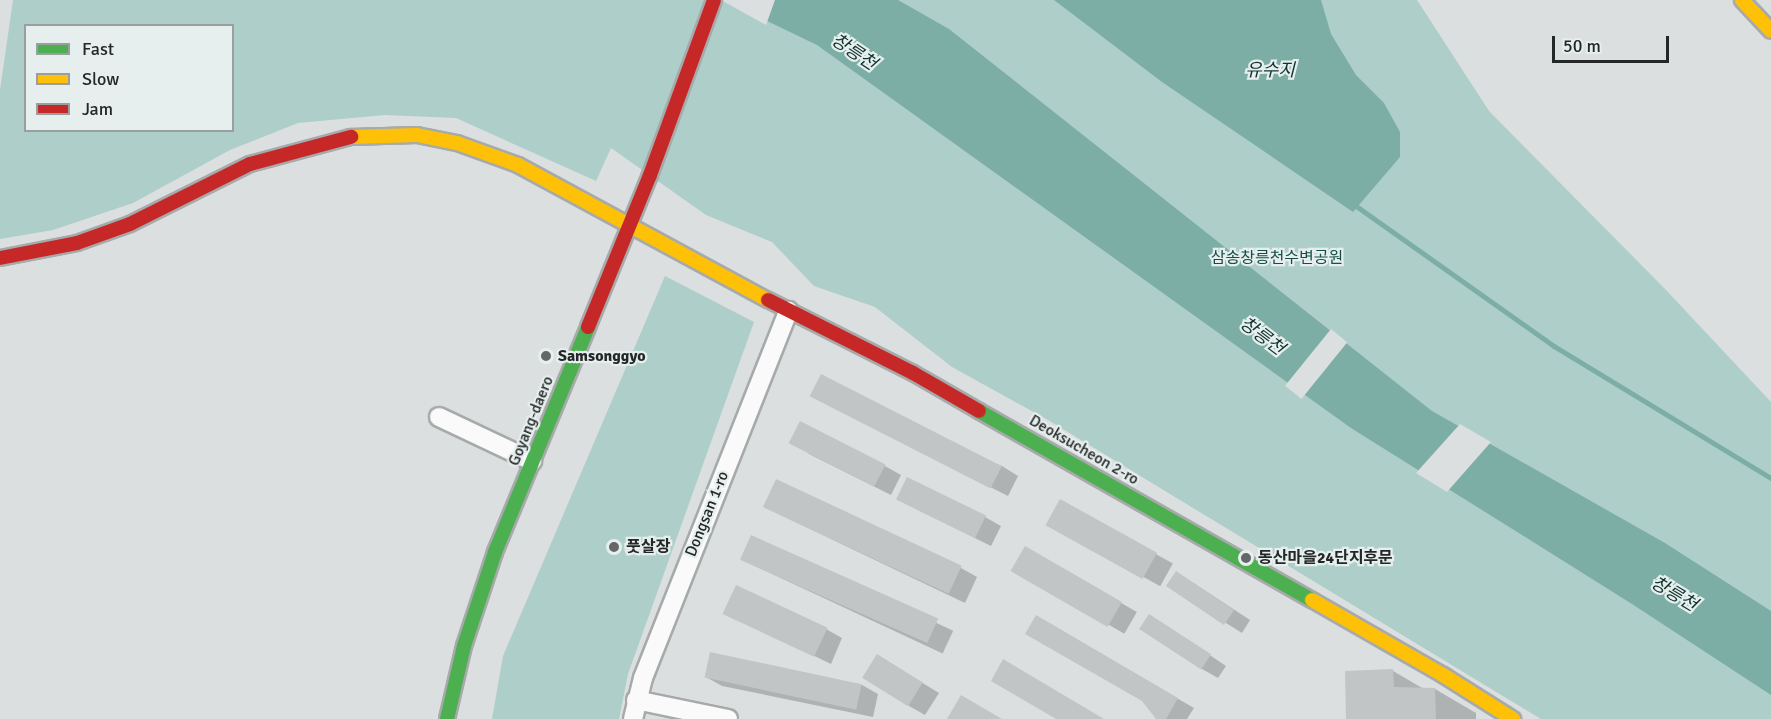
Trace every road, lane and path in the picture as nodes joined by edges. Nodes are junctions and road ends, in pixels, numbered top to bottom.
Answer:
1 (714, 0) edge
2 (1742, 0) edge
3 (1771, 31) edge
4 (631, 224) junction
5 (0, 258) edge
6 (788, 311) junction
7 (439, 417) dead end
8 (532, 461) junction
9 (636, 700) junction
10 (447, 719) edge
11 (633, 719) edge
12 (728, 719) edge
13 (1514, 719) edge

1 - 4 street, Goyang-daero
2 - 3 street
4 - 5 street, Deoksucheon 2-ro
4 - 6 street, Deoksucheon 2-ro
4 - 8 street, Goyang-daero
6 - 9 street, Dongsan 1-ro
6 - 13 street, Deoksucheon 2-ro
7 - 8 street
8 - 10 street, Goyang-daero
9 - 11 street, Dongsan 1-ro
9 - 12 street

